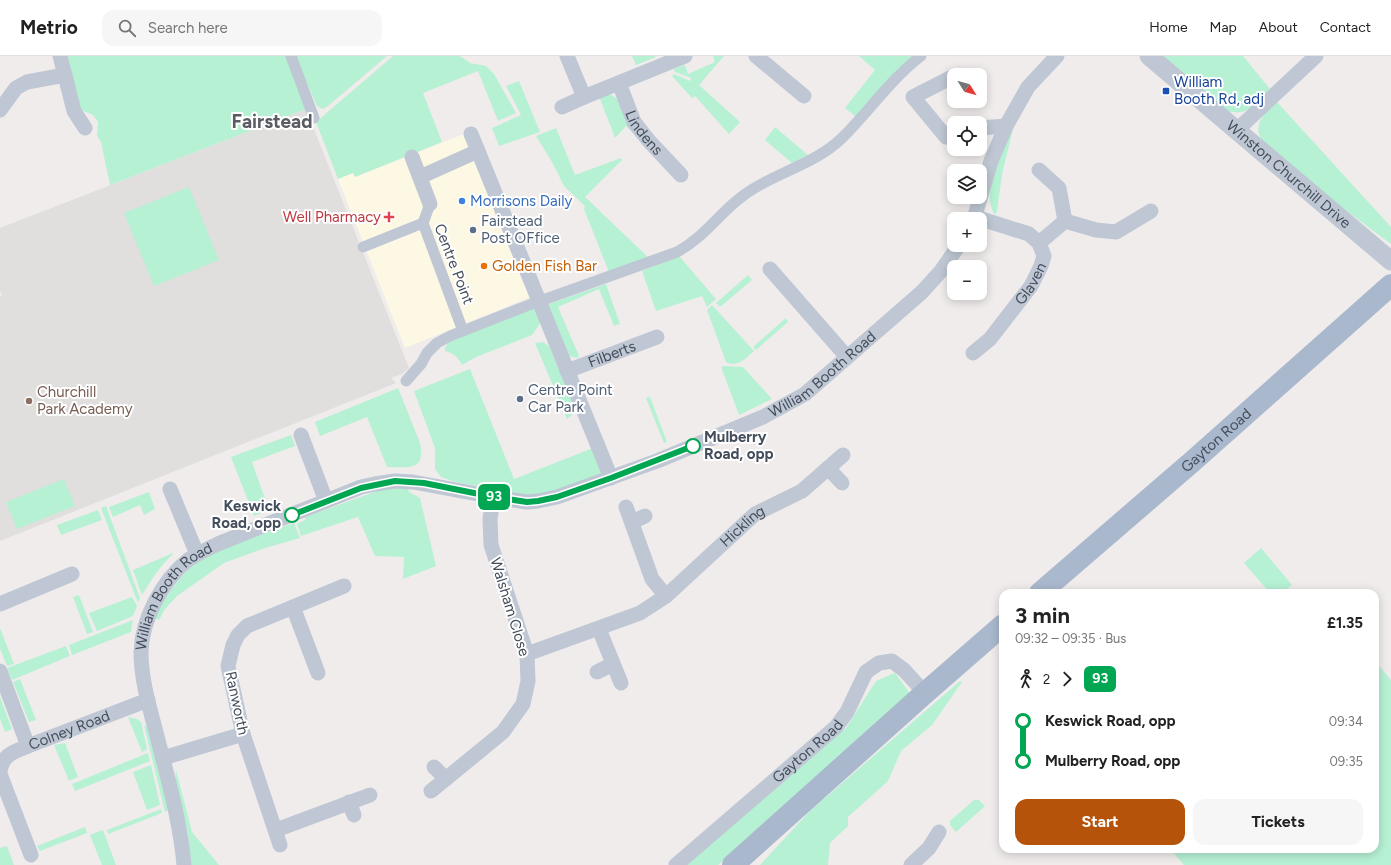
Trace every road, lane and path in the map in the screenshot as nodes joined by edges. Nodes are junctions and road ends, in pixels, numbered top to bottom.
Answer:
1 (60, 56) edge
2 (291, 56) edge
3 (566, 56) edge
4 (685, 56) edge
5 (756, 56) edge
6 (921, 56) edge
7 (1057, 56) edge
8 (1149, 56) edge
9 (1316, 56) edge
10 (65, 75) junction
11 (947, 79) edge
12 (619, 83) junction
13 (804, 96) dead end
14 (584, 97) junction
15 (562, 107) dead end
16 (0, 110) edge
17 (314, 118) dead end
18 (1006, 126) junction
19 (987, 127) edge
20 (85, 128) dead end
21 (1237, 130) junction
22 (471, 134) dead end
23 (947, 136) edge
24 (478, 151) junction
25 (412, 157) dead end
26 (1039, 170) dead end
27 (681, 175) dead end
28 (420, 177) junction
29 (430, 204) joint
30 (1151, 211) dead end
31 (976, 212) edge
32 (1065, 221) junction
33 (987, 222) edge
34 (423, 223) junction
35 (1039, 243) junction
36 (363, 247) dead end
37 (953, 252) edge
38 (1391, 261) edge
39 (770, 269) dead end
40 (1391, 285) edge
41 (539, 302) junction
42 (463, 330) junction
43 (657, 337) dead end
44 (974, 353) dead end
45 (847, 358) junction
46 (567, 371) junction
47 (406, 382) dead end
48 (301, 435) dead end
49 (843, 455) dead end
50 (828, 468) junction
51 (611, 478) junction
52 (842, 483) dead end
53 (170, 490) dead end
54 (494, 497) junction
55 (326, 501) junction
56 (626, 506) dead end
57 (197, 554) junction
58 (72, 574) dead end
59 (344, 586) dead end
60 (1045, 589) edge
61 (666, 596) junction
62 (0, 604) edge
63 (293, 607) junction
64 (999, 628) edge
65 (599, 629) junction
66 (527, 654) junction
67 (613, 664) junction
68 (0, 671) edge
69 (597, 672) dead end
70 (318, 674) dead end
71 (621, 683) dead end
72 (925, 692) junction
73 (148, 700) junction
74 (243, 734) junction
75 (28, 746) junction
76 (163, 758) junction
77 (434, 767) dead end
78 (0, 771) edge
79 (0, 774) edge
80 (446, 779) junction
81 (431, 791) dead end
82 (370, 795) dead end
83 (276, 830) junction
84 (938, 832) dead end
85 (280, 845) dead end
86 (31, 855) dead end
87 (184, 865) edge
88 (676, 865) edge
89 (732, 865) edge
90 (911, 865) edge

1 - 10 street
2 - 17 street
3 - 14 street
4 - 12 street
5 - 13 street
6 - 41 street
7 - 18 street
8 - 21 street, Winston Churchill Drive
9 - 21 street
10 - 16 street
10 - 20 street
11 - 23 street
12 - 14 street
12 - 27 street, Lindens
14 - 15 street
18 - 19 street
18 - 31 street
21 - 38 street, Winston Churchill Drive
22 - 24 street
24 - 28 street
24 - 41 street
25 - 28 street
26 - 32 street
28 - 29 street
29 - 34 street
30 - 32 street
32 - 35 street
33 - 35 street, Glaven
34 - 36 street, Centre Point
34 - 42 street, Centre Point
35 - 44 street, Glaven
37 - 45 street, William Booth Road
39 - 45 street
40 - 60 main road, Gayton Road
41 - 42 street
41 - 46 street
42 - 47 street
43 - 46 street, Filberts
45 - 51 street, William Booth Road
46 - 51 street
48 - 55 street
49 - 50 street, Hickling
50 - 52 street
50 - 61 street, Hickling
51 - 54 street, William Booth Road
53 - 57 street
54 - 55 street, William Booth Road
54 - 66 street, Walsham Close
55 - 57 street, William Booth Road
56 - 61 street
57 - 73 street, William Booth Road
58 - 62 street
59 - 63 street, Ranworth
61 - 65 street, Hickling
63 - 70 street
63 - 74 street, Ranworth
64 - 72 main road
65 - 66 street, Hickling
65 - 67 street
66 - 80 street, Walsham Close
67 - 69 street
67 - 71 street
68 - 75 street
72 - 88 street, Gayton Road
72 - 89 main road
73 - 75 street, Colney Road
73 - 76 street, William Booth Road
74 - 76 street
74 - 83 street, Ranworth
75 - 78 street, Colney Road
76 - 87 street, William Booth Road
77 - 80 street
79 - 86 street
80 - 81 street, Walsham Close
82 - 83 street
83 - 85 street, Ranworth
84 - 90 street

